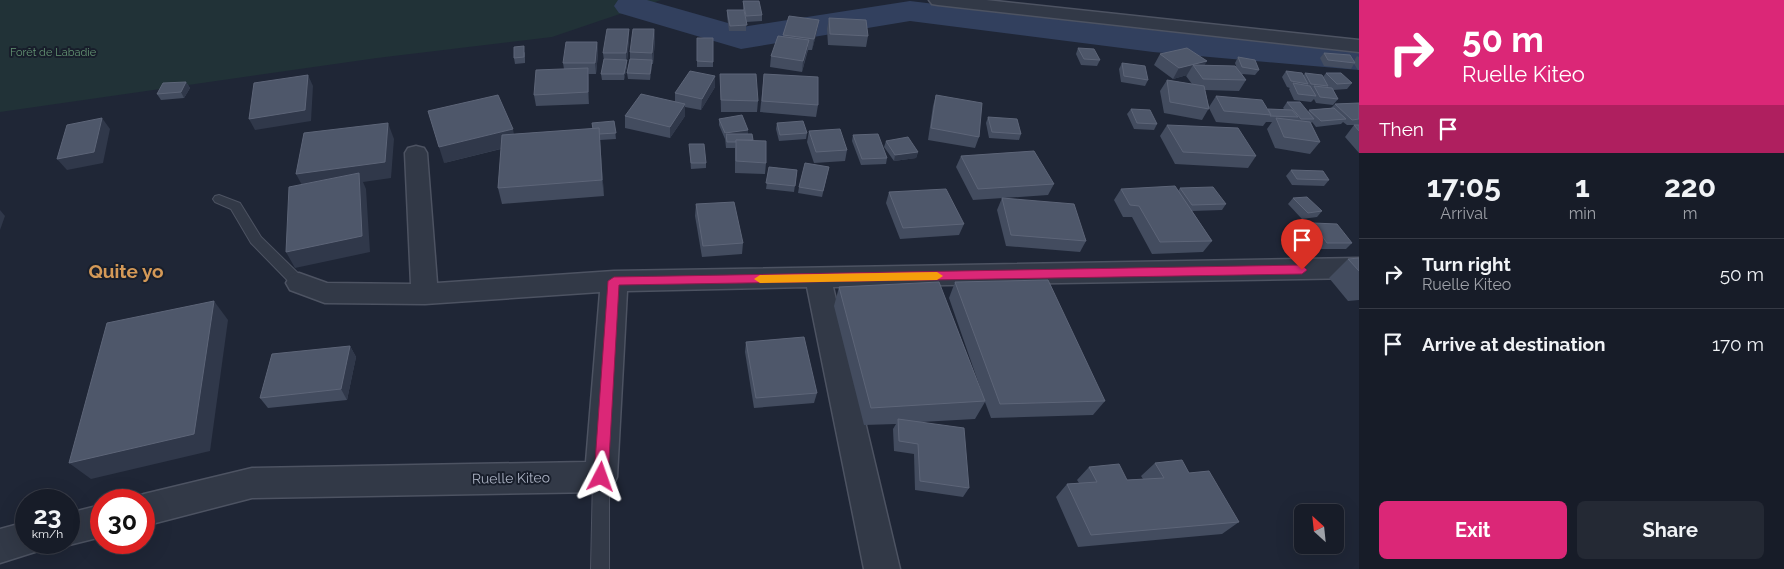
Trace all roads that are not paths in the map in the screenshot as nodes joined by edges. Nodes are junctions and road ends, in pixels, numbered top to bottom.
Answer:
1 (938, 0) edge
2 (1126, 3) dead end
3 (1170, 25) junction
4 (1359, 46) edge
5 (416, 153) dead end
6 (219, 199) dead end
7 (1359, 268) edge
8 (818, 278) junction
9 (614, 281) junction
10 (299, 283) joint
11 (425, 294) junction
12 (601, 477) junction
13 (155, 507) edge
14 (15, 542) edge
15 (0, 546) edge
16 (600, 569) edge
17 (882, 569) edge

1 - 3 street
2 - 3 street
3 - 4 street
5 - 11 street
6 - 10 lane
7 - 8 street
8 - 9 street
8 - 17 street
9 - 11 street
9 - 12 street
10 - 11 street
12 - 13 street, Ruelle Kiteo
12 - 16 lane
14 - 15 street

